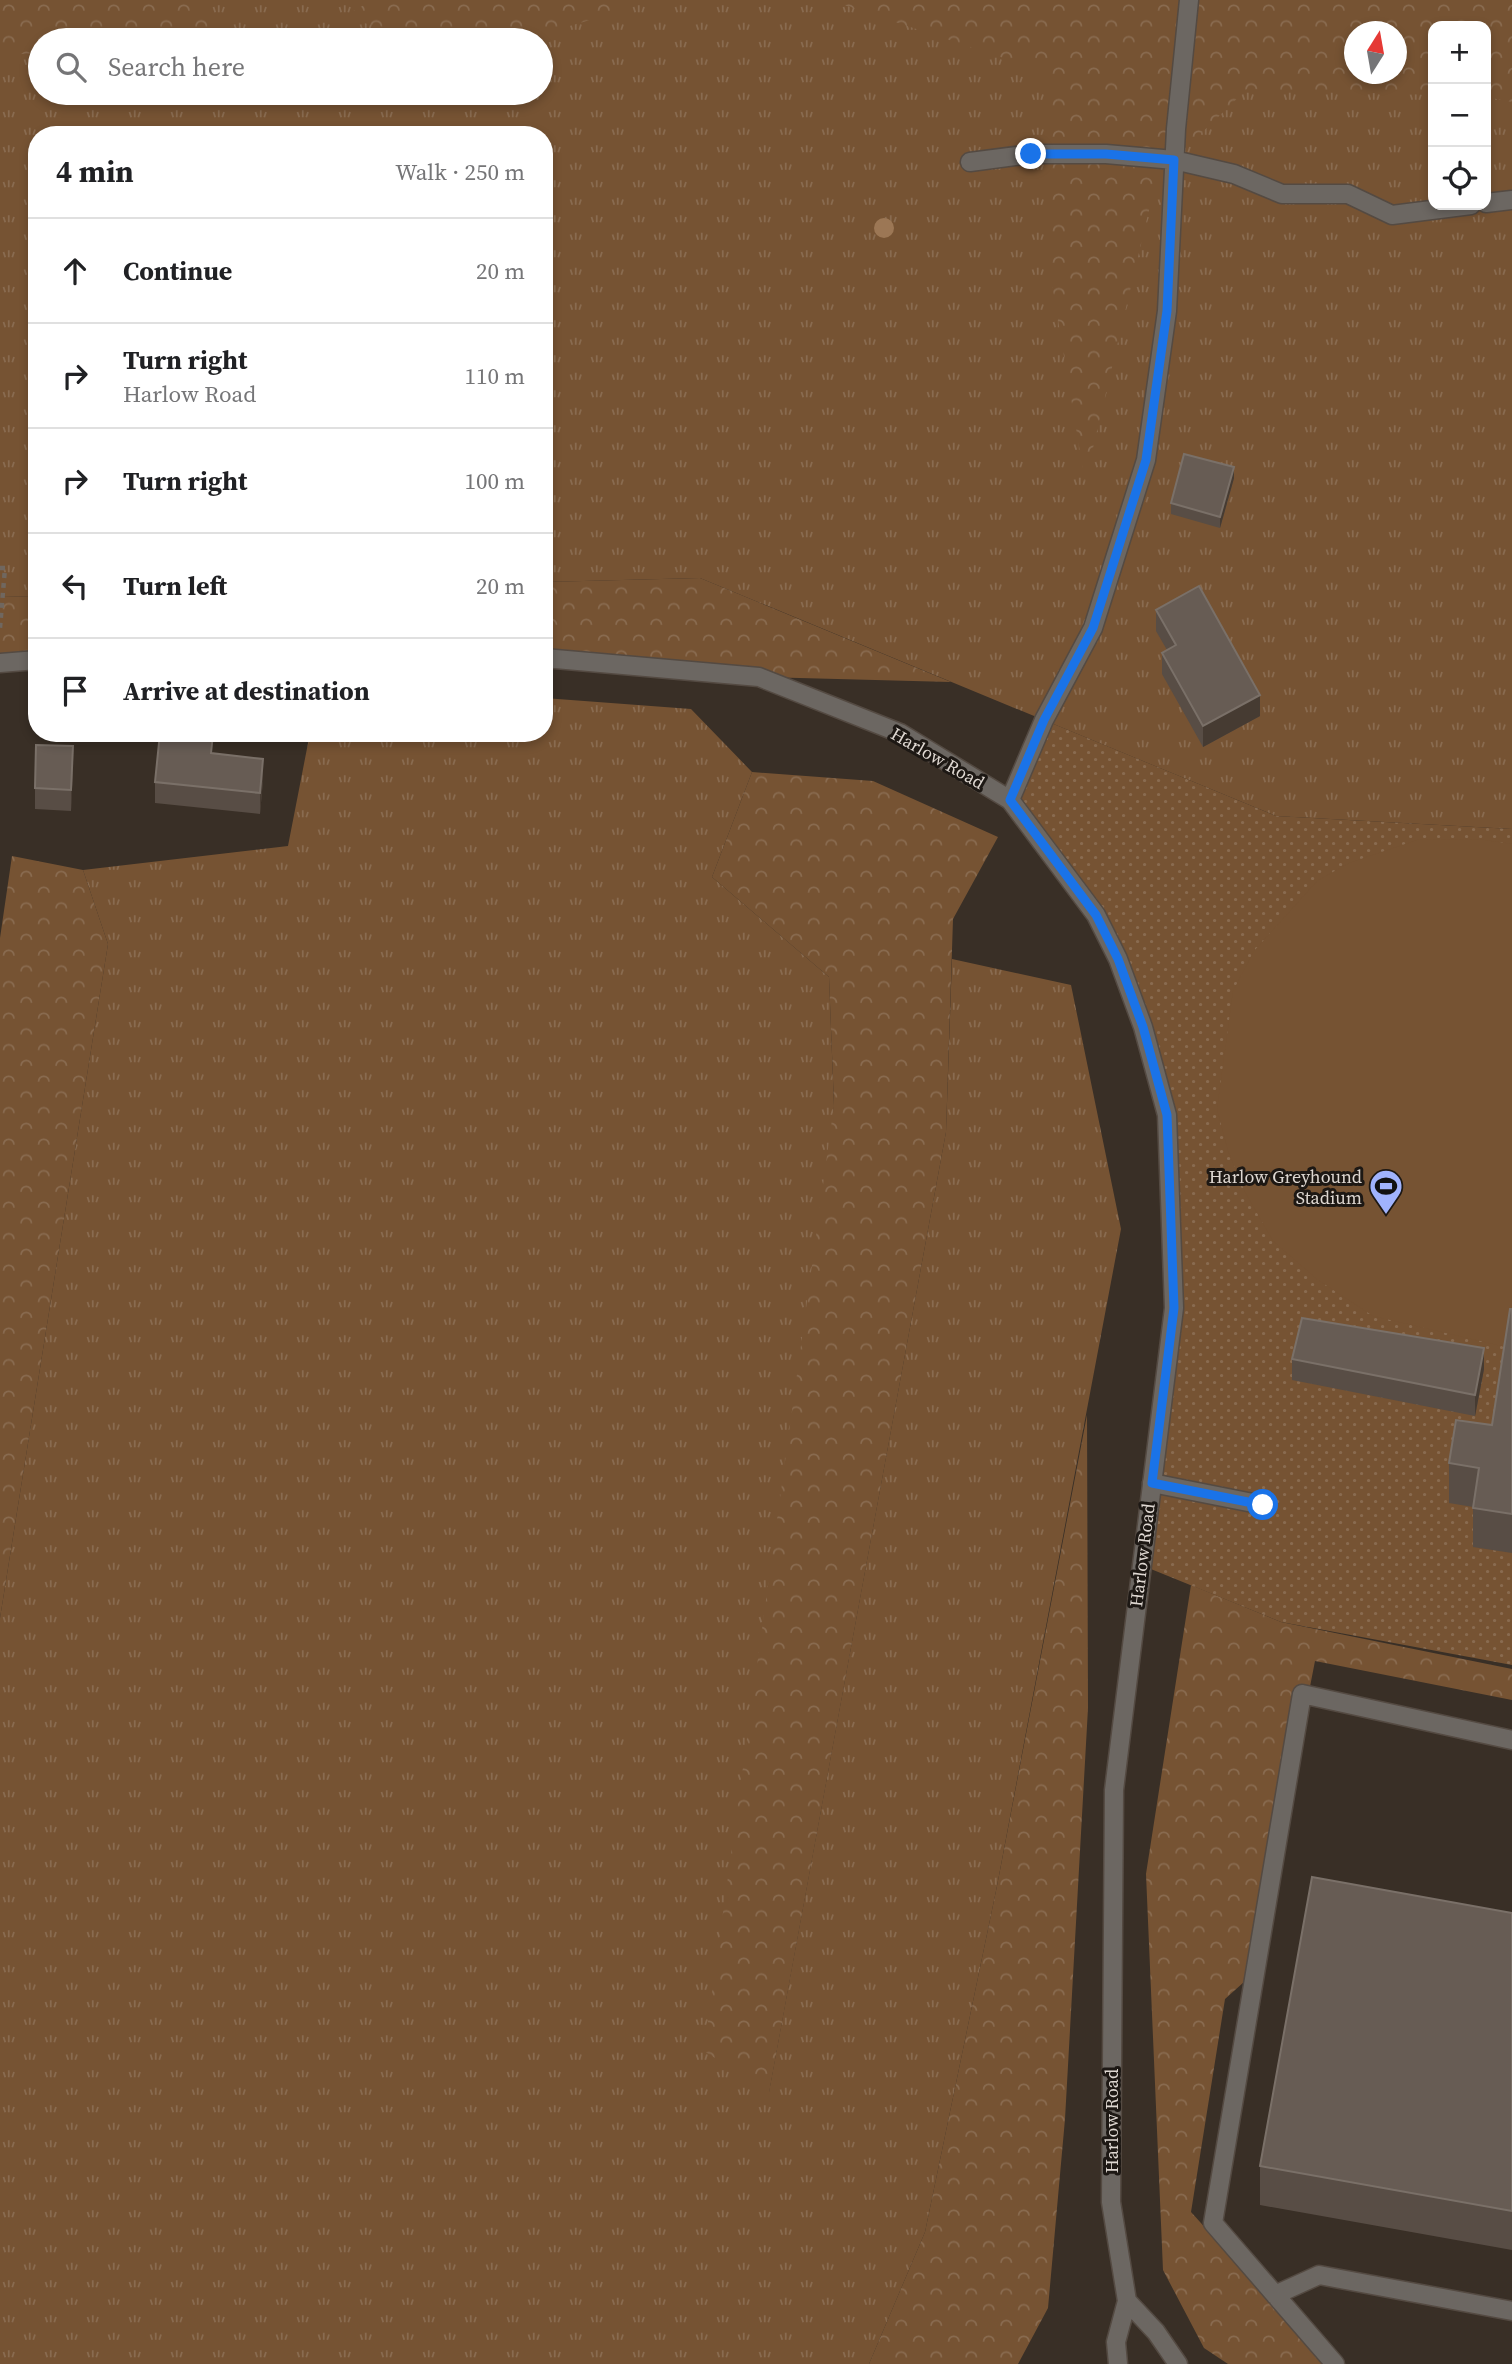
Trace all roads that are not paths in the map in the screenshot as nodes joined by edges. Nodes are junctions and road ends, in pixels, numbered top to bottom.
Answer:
1 (1189, 0) edge
2 (1174, 160) junction
3 (970, 162) dead end
4 (1512, 200) edge
5 (1491, 202) edge
6 (1432, 210) edge
7 (553, 659) edge
8 (28, 661) edge
9 (0, 663) edge
10 (1010, 800) junction
11 (1152, 1483) junction
12 (1263, 1505) dead end
13 (1512, 1740) edge
14 (1275, 2295) junction
15 (1127, 2301) junction
16 (1512, 2311) edge
17 (1118, 2364) edge
18 (1178, 2364) edge
19 (1335, 2364) edge

1 - 2 street
2 - 3 street
2 - 6 street
2 - 10 street
4 - 5 street
7 - 10 street, Harlow Road
8 - 9 street
10 - 11 street, Harlow Road
11 - 12 street
11 - 15 street, Harlow Road
13 - 14 street
14 - 16 street
14 - 19 street
15 - 17 street, Harlow Road
15 - 18 street

